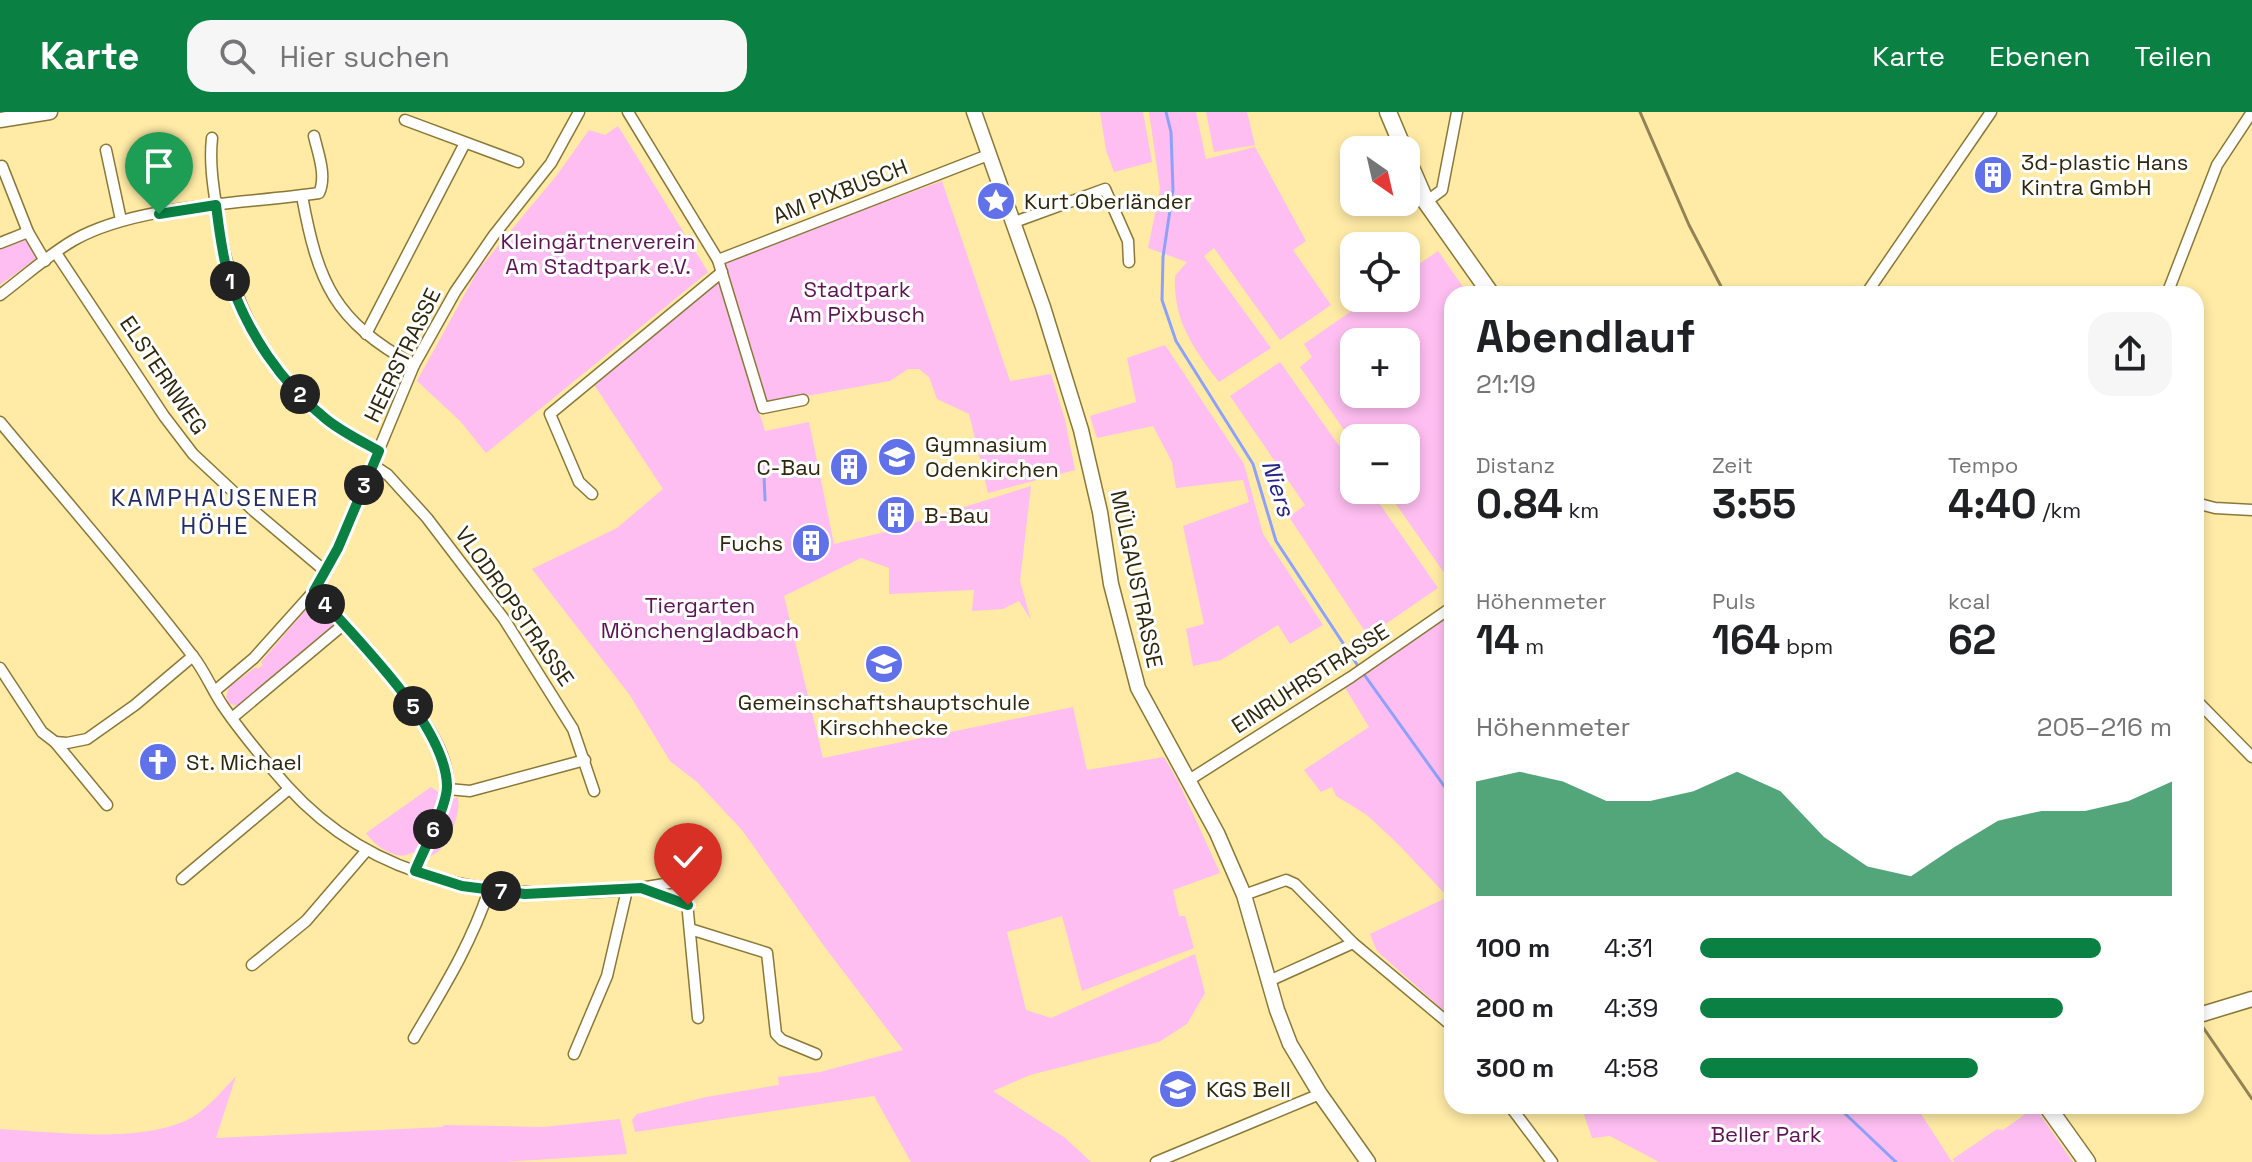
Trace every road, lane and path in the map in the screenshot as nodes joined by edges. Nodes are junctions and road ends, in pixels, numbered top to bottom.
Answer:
1 (50, 112) edge
2 (579, 112) edge
3 (628, 112) edge
4 (974, 112) edge
5 (1388, 112) edge
6 (1457, 112) edge
7 (1991, 112) edge
8 (2252, 112) edge
9 (0, 120) edge
10 (405, 120) dead end
11 (314, 136) dead end
12 (1398, 136) edge
13 (212, 138) dead end
14 (465, 143) junction
15 (106, 150) dead end
16 (988, 155) junction
17 (518, 162) dead end
18 (2, 166) dead end
19 (1420, 188) edge
20 (302, 196) junction
21 (1426, 202) junction
22 (216, 205) junction
23 (121, 220) junction
24 (1012, 223) junction
25 (28, 232) junction
26 (0, 243) edge
27 (56, 253) junction
28 (718, 260) junction
29 (45, 261) junction
30 (1129, 262) dead end
31 (722, 272) junction
32 (1485, 286) edge
33 (1871, 286) edge
34 (2170, 286) edge
35 (0, 295) edge
36 (366, 334) junction
37 (414, 365) junction
38 (803, 400) dead end
39 (0, 422) edge
40 (379, 451) junction
41 (373, 465) junction
42 (592, 494) dead end
43 (2204, 505) edge
44 (2252, 510) edge
45 (325, 571) junction
46 (314, 591) junction
47 (1444, 613) edge
48 (343, 625) junction
49 (193, 656) junction
50 (0, 668) edge
51 (216, 690) junction
52 (2204, 708) edge
53 (232, 718) junction
54 (55, 742) junction
55 (2252, 757) edge
56 (585, 760) junction
57 (1189, 780) junction
58 (289, 789) junction
59 (448, 789) junction
60 (594, 791) dead end
61 (107, 805) dead end
62 (367, 850) junction
63 (415, 871) junction
64 (182, 879) dead end
65 (641, 888) junction
66 (489, 890) junction
67 (627, 890) junction
68 (1244, 895) junction
69 (688, 905) junction
70 (690, 929) junction
71 (1353, 943) junction
72 (252, 965) dead end
73 (1269, 981) junction
74 (2252, 999) edge
75 (2204, 1014) edge
76 (698, 1018) dead end
77 (1444, 1019) edge
78 (414, 1038) dead end
79 (574, 1054) dead end
80 (816, 1054) dead end
81 (1320, 1094) junction
82 (1516, 1114) edge
83 (2053, 1114) edge
84 (1156, 1162) edge
85 (1368, 1162) edge
86 (1552, 1162) edge
87 (2087, 1162) edge

1 - 9 street
2 - 37 street, HEERSTRASSE
3 - 28 street
4 - 16 street, MÜLGAUSTRASSE
5 - 12 main road
6 - 21 street
7 - 33 street
8 - 34 street
10 - 14 street
11 - 20 street
13 - 22 street
14 - 17 street
14 - 36 street
15 - 23 street
16 - 24 street, MÜLGAUSTRASSE
16 - 28 street, AM PIXBUSCH
18 - 25 street
19 - 21 main road
20 - 22 street
20 - 36 street
21 - 32 main road
22 - 23 street
22 - 40 street
23 - 27 street
24 - 30 street
24 - 57 street, MÜLGAUSTRASSE
25 - 26 street
25 - 29 street
27 - 29 street
27 - 45 street, ELSTERNWEG
28 - 31 street
29 - 35 street
31 - 38 street
31 - 42 street
36 - 37 street
37 - 40 street, HEERSTRASSE
39 - 49 street
40 - 41 street, HEERSTRASSE
41 - 45 street, HEERSTRASSE
41 - 56 street, VLODROPSTRASSE
43 - 44 street
45 - 46 street, HEERSTRASSE
46 - 48 street
46 - 51 street, HEERSTRASSE
47 - 57 street, EINRUHRSTRASSE
48 - 53 street
48 - 59 street
49 - 51 street
49 - 54 street
50 - 54 street
51 - 53 street
52 - 55 street
53 - 58 street
54 - 61 street
56 - 59 street
56 - 60 street, VLODROPSTRASSE
57 - 68 street, MÜLGAUSTRASSE
58 - 62 street
58 - 64 street
59 - 63 street
62 - 63 street
62 - 72 street
63 - 66 street
65 - 67 street
65 - 69 street
65 - 69 street
66 - 67 street
66 - 78 street
67 - 79 street
68 - 71 street
68 - 73 street, MÜLGAUSTRASSE
69 - 70 street
70 - 76 street
70 - 80 street
71 - 73 street
71 - 77 street
73 - 81 street, MÜLGAUSTRASSE
74 - 75 street
81 - 84 street
81 - 85 street, MÜLGAUSTRASSE
82 - 86 street
83 - 87 main road

